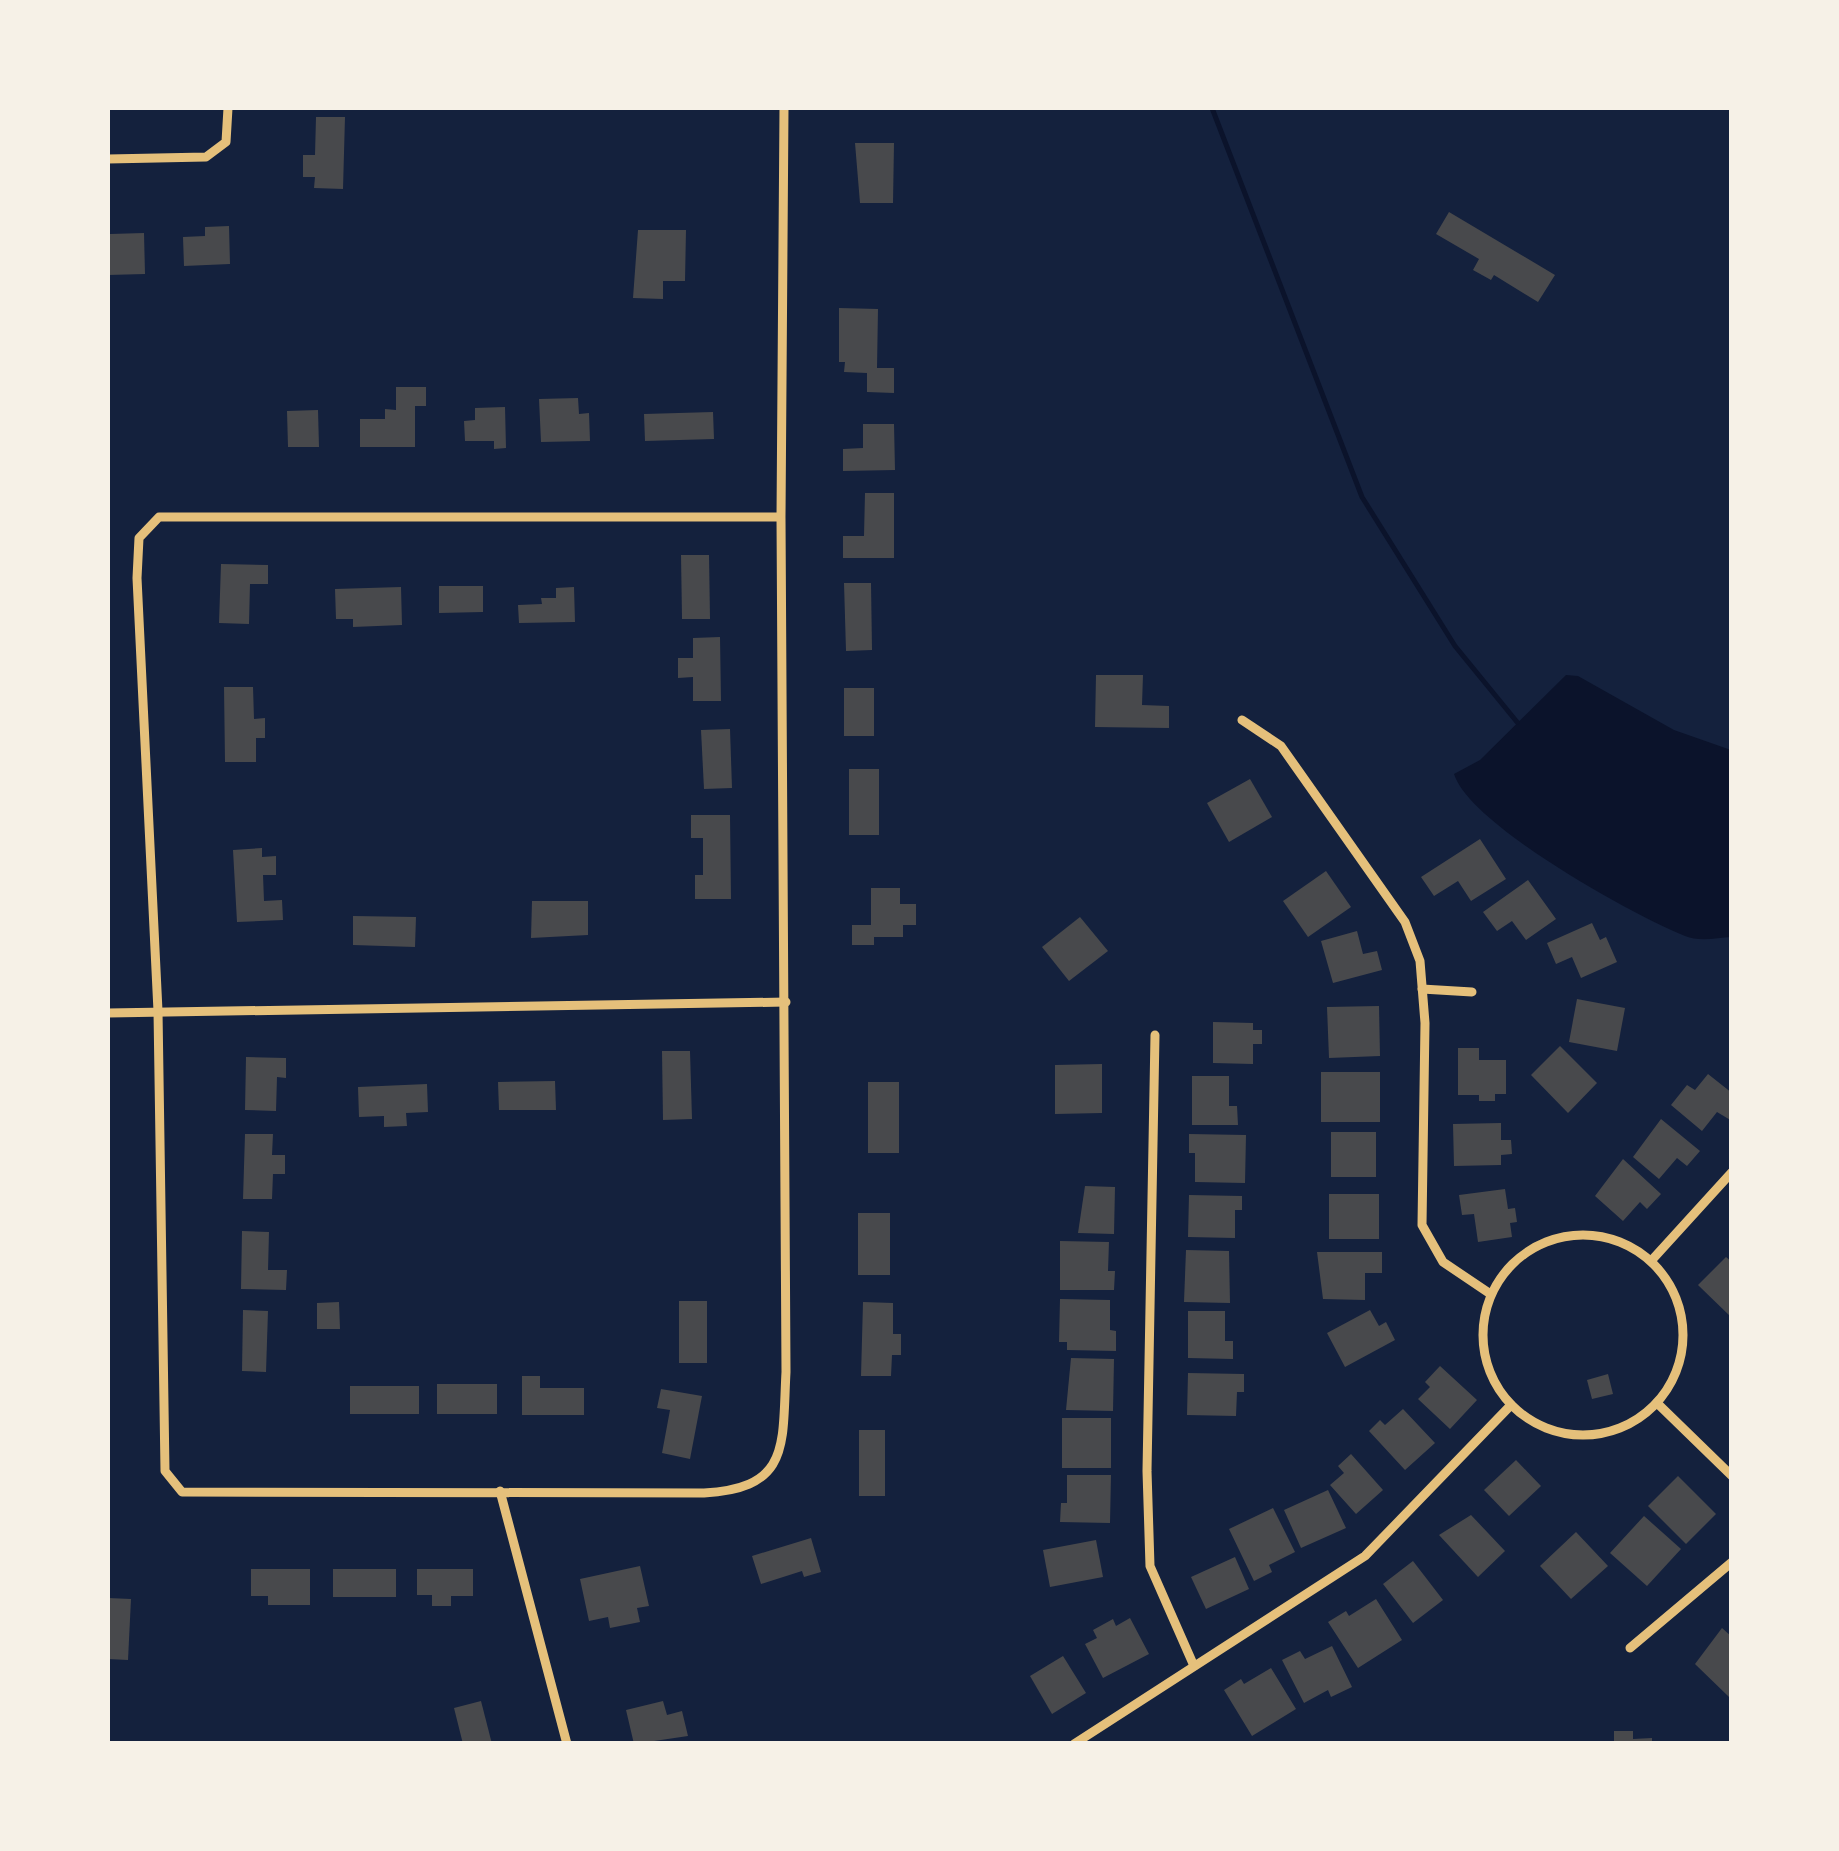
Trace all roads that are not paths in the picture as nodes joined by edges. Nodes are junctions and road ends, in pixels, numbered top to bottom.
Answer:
1 (228, 108) edge
2 (784, 108) edge
3 (108, 159) edge
4 (781, 516) junction
5 (1242, 720) dead end
6 (1422, 989) junction
7 (1472, 992) dead end
8 (786, 1002) junction
9 (158, 1011) junction
10 (108, 1013) edge
11 (1155, 1035) dead end
12 (1732, 1172) edge
13 (1651, 1261) junction
14 (1489, 1293) junction
15 (1657, 1403) junction
16 (1511, 1405) junction
17 (1732, 1476) edge
18 (500, 1490) junction
19 (1732, 1562) edge
20 (1630, 1648) dead end
21 (1194, 1666) junction
22 (568, 1744) edge
23 (1074, 1744) edge

1 - 3 street
2 - 4 street
4 - 8 street
4 - 9 street
5 - 6 street
6 - 7 street
6 - 14 street
8 - 9 street
8 - 18 street
9 - 10 street
9 - 18 street
11 - 21 street
12 - 13 street
13 - 14 street
13 - 15 street
14 - 16 street
15 - 16 street
15 - 17 street
16 - 21 street
18 - 22 street
19 - 20 street
21 - 23 street

